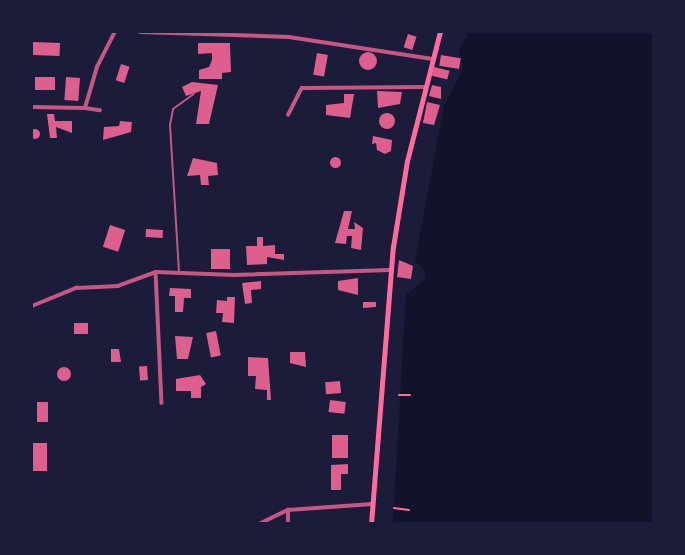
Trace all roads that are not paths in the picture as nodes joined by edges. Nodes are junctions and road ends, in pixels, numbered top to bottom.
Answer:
1 (115, 32) edge
2 (140, 32) edge
3 (440, 32) edge
4 (432, 59) junction
5 (425, 87) junction
6 (194, 94) dead end
7 (32, 107) edge
8 (85, 108) junction
9 (100, 110) dead end
10 (288, 115) dead end
11 (391, 270) junction
12 (156, 272) junction
13 (179, 273) junction
14 (32, 306) edge
15 (162, 404) dead end
16 (372, 504) junction
17 (288, 510) junction
18 (259, 523) edge
19 (288, 523) edge
20 (371, 523) edge

1 - 8 street
2 - 4 street
3 - 4 highway
4 - 5 highway
5 - 10 street
5 - 11 highway
6 - 13 lane
7 - 8 street
8 - 9 street
11 - 13 street
11 - 16 highway
12 - 13 street
12 - 14 street
12 - 15 street
16 - 17 street
16 - 20 highway
17 - 18 street
17 - 19 street

